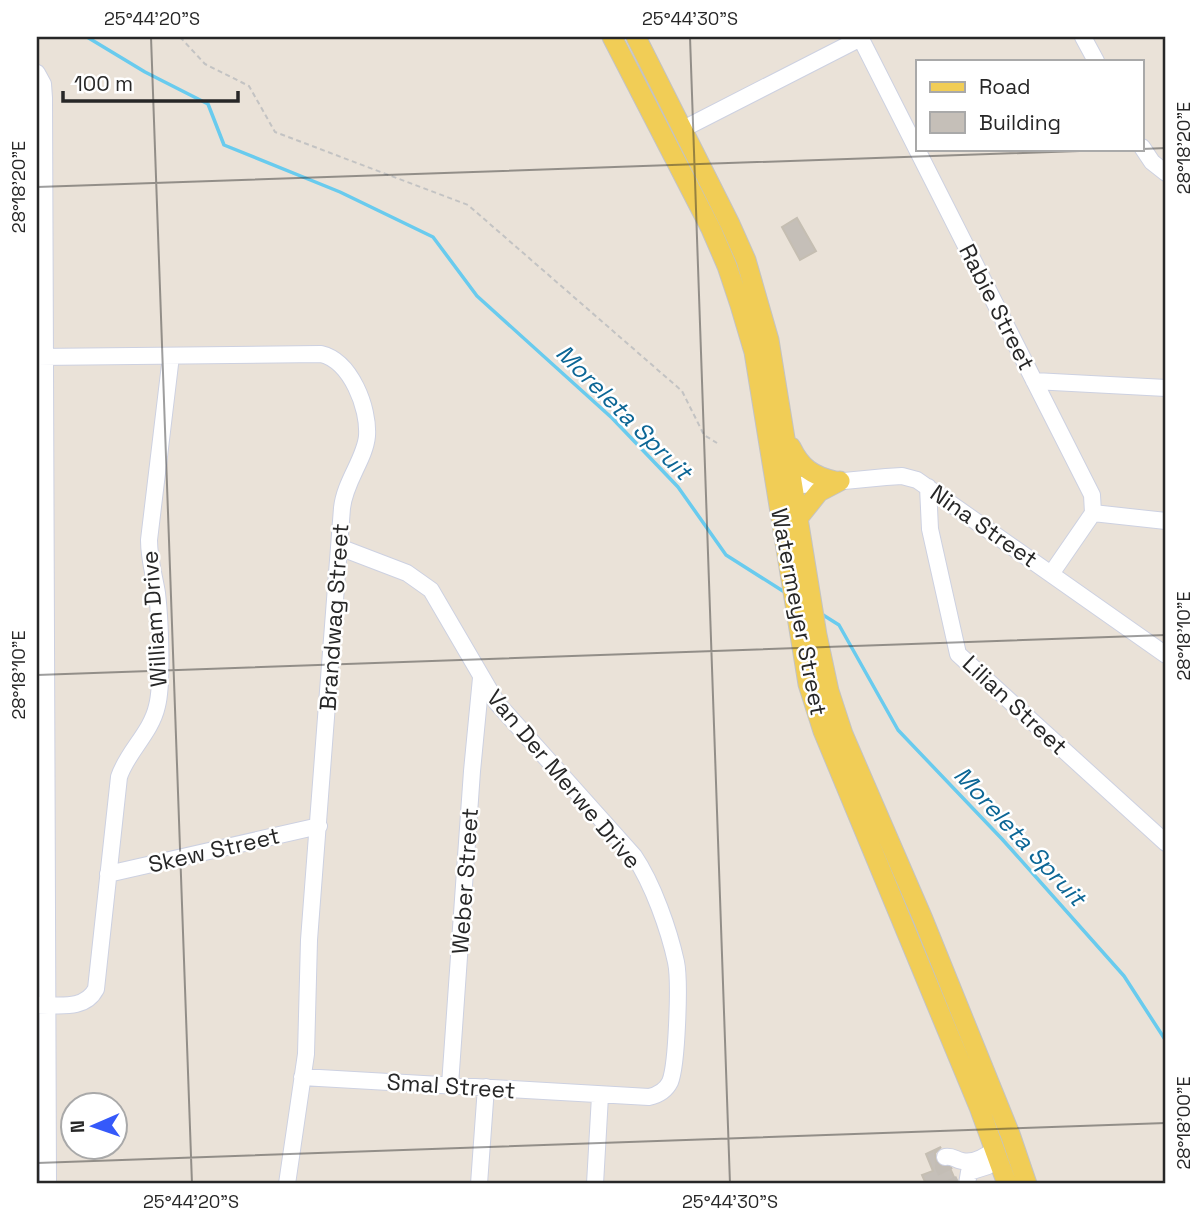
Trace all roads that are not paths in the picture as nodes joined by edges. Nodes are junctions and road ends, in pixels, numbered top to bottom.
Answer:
1 (612, 37) edge
2 (636, 37) edge
3 (860, 37) edge
4 (1083, 37) edge
5 (1095, 60) edge
6 (38, 74) edge
7 (683, 129) junction
8 (916, 148) edge
9 (917, 150) edge
10 (1144, 150) edge
11 (1166, 173) edge
12 (171, 356) junction
13 (40, 357) edge
14 (1034, 381) junction
15 (1166, 388) edge
16 (785, 433) junction
17 (838, 481) junction
18 (784, 486) junction
19 (928, 486) junction
20 (1093, 513) junction
21 (799, 517) junction
22 (1166, 521) edge
23 (339, 547) junction
24 (1051, 574) junction
25 (1166, 655) edge
26 (481, 678) junction
27 (42, 683) edge
28 (319, 826) junction
29 (1166, 843) edge
30 (108, 874) junction
31 (42, 1005) edge
32 (302, 1077) junction
33 (450, 1085) junction
34 (486, 1087) junction
35 (600, 1096) junction
36 (945, 1157) dead end
37 (998, 1157) junction
38 (48, 1184) edge
39 (287, 1184) edge
40 (479, 1184) edge
41 (595, 1184) edge
42 (967, 1184) edge
43 (1007, 1184) edge
44 (1027, 1184) edge

1 - 18 main road, Watermeyer Street
2 - 7 main road, Watermeyer Street
3 - 7 street
3 - 8 street, Rabie Street
4 - 5 street
6 - 13 street
7 - 16 main road, Watermeyer Street
9 - 14 street, Rabie Street
10 - 11 street
12 - 13 street, Brandwag Street
12 - 23 street, Brandwag Street
12 - 30 street, William Drive
13 - 27 street
14 - 15 street
14 - 20 street, Rabie Street
16 - 17 main road
16 - 18 main road, Watermeyer Street
17 - 18 street, Nina Street
17 - 19 street, Nina Street
17 - 21 main road
18 - 21 main road, Watermeyer Street
18 - 37 main road, Watermeyer Street
19 - 24 street, Nina Street
19 - 29 street, Lilian Street
20 - 22 street
20 - 24 street
21 - 44 main road, Watermeyer Street
23 - 26 street, Van Der Merwe Drive
23 - 28 street, Brandwag Street
24 - 25 street, Nina Street
26 - 33 street, Weber Street
26 - 35 street, Van Der Merwe Drive
27 - 31 street
28 - 30 street, Skew Street
28 - 32 street, Brandwag Street
30 - 31 street, William Drive
31 - 38 street
32 - 33 street, Smal Street
32 - 39 street, Brandwag Street
33 - 34 street, Smal Street
34 - 35 street, Smal Street
34 - 40 street
35 - 41 street
36 - 37 street
37 - 42 street
37 - 43 main road, Watermeyer Street

